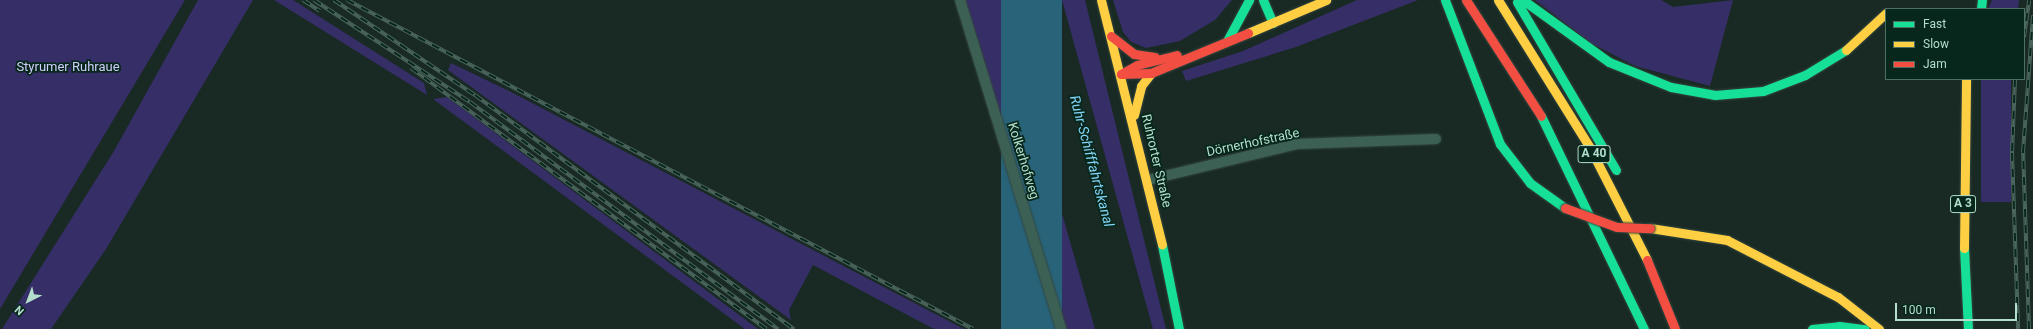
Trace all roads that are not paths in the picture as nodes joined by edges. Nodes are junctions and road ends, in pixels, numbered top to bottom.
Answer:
1 (960, 0) edge
2 (1101, 0) edge
3 (1249, 0) edge
4 (1263, 0) edge
5 (1274, 0) edge
6 (1326, 0) edge
7 (1445, 0) edge
8 (1454, 0) edge
9 (1466, 0) edge
10 (1498, 0) edge
11 (1516, 0) edge
12 (1523, 0) edge
13 (1885, 14) edge
14 (1284, 19) junction
15 (1273, 23) junction
16 (1111, 36) junction
17 (1227, 41) junction
18 (1193, 53) junction
19 (1162, 58) junction
20 (1506, 65) junction
21 (1151, 73) junction
22 (1121, 74) junction
23 (1966, 80) edge
24 (1973, 80) edge
25 (1134, 120) junction
26 (1436, 139) dead end
27 (1148, 180) junction
28 (1621, 181) dead end
29 (1633, 209) dead end
30 (1671, 318) junction
31 (1863, 328) edge
32 (1060, 329) edge
33 (1179, 329) edge
34 (1644, 329) edge
35 (1675, 329) edge
36 (1812, 329) edge
37 (1879, 329) edge
38 (1968, 329) edge
39 (1975, 329) edge

1 - 32 street, Kolkerhofweg
2 - 16 main road, Ruhrorter Straße
3 - 17 main road
4 - 15 main road
5 - 14 main road
6 - 14 main road
7 - 37 main road, bridge
8 - 20 main road
9 - 20 main road, A 40
10 - 30 main road, A 40
11 - 28 main road
12 - 13 main road
14 - 15 main road
15 - 17 main road
16 - 19 main road
16 - 22 main road, Ruhrorter Straße
17 - 18 main road
18 - 19 main road
18 - 21 main road
19 - 22 main road
20 - 34 main road, A 40
21 - 22 main road
21 - 25 main road
22 - 25 main road, Ruhrorter Straße
23 - 38 main road, A 3
24 - 39 main road, A 3
25 - 27 main road, Ruhrorter Straße
26 - 27 street, Dörnerhofstraße
27 - 33 main road, Ruhrorter Straße
29 - 30 main road
30 - 35 main road, A 40
31 - 36 main road

